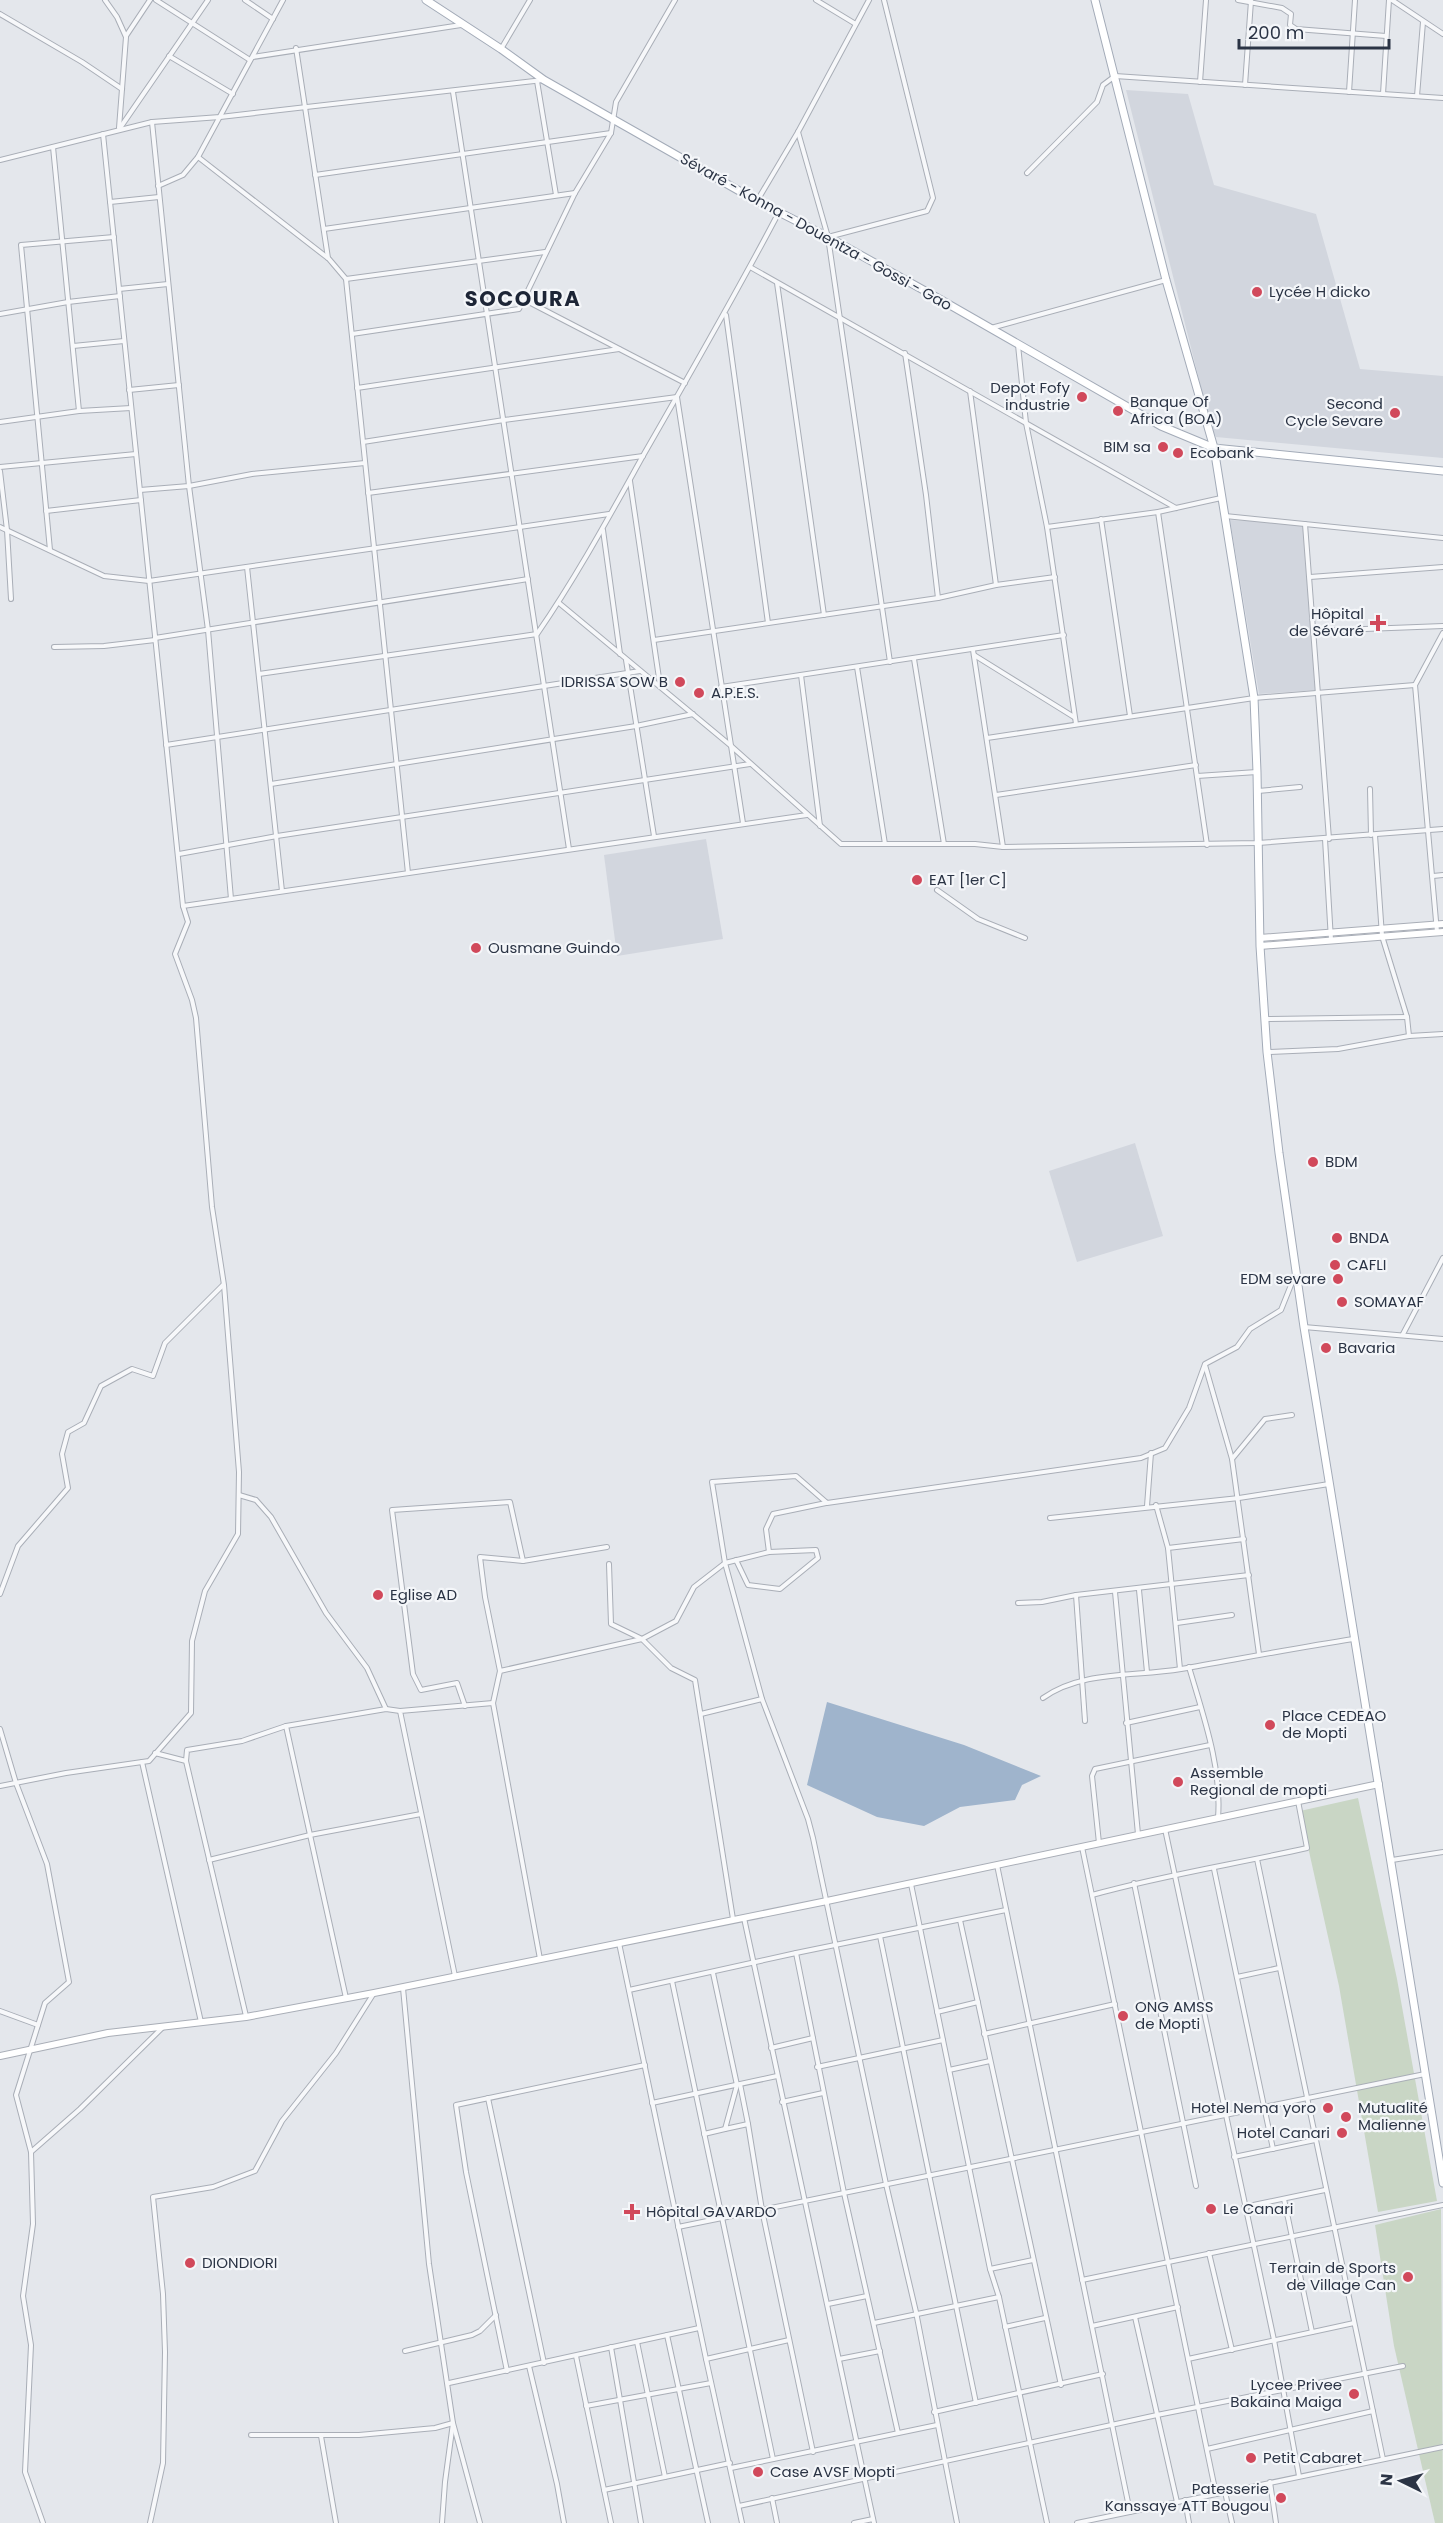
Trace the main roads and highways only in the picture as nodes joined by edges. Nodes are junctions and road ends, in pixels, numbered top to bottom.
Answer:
1 (426, 0) edge
2 (1095, 0) edge
3 (1214, 448) junction
4 (1443, 471) edge
5 (1443, 2182) edge

1 - 3 main road, Sévaré - Konna - Douentza - Gossi - Gao
2 - 3 main road
3 - 4 main road, Sévaré - Konna - Douentza - Gossi - Gao
3 - 5 main road

